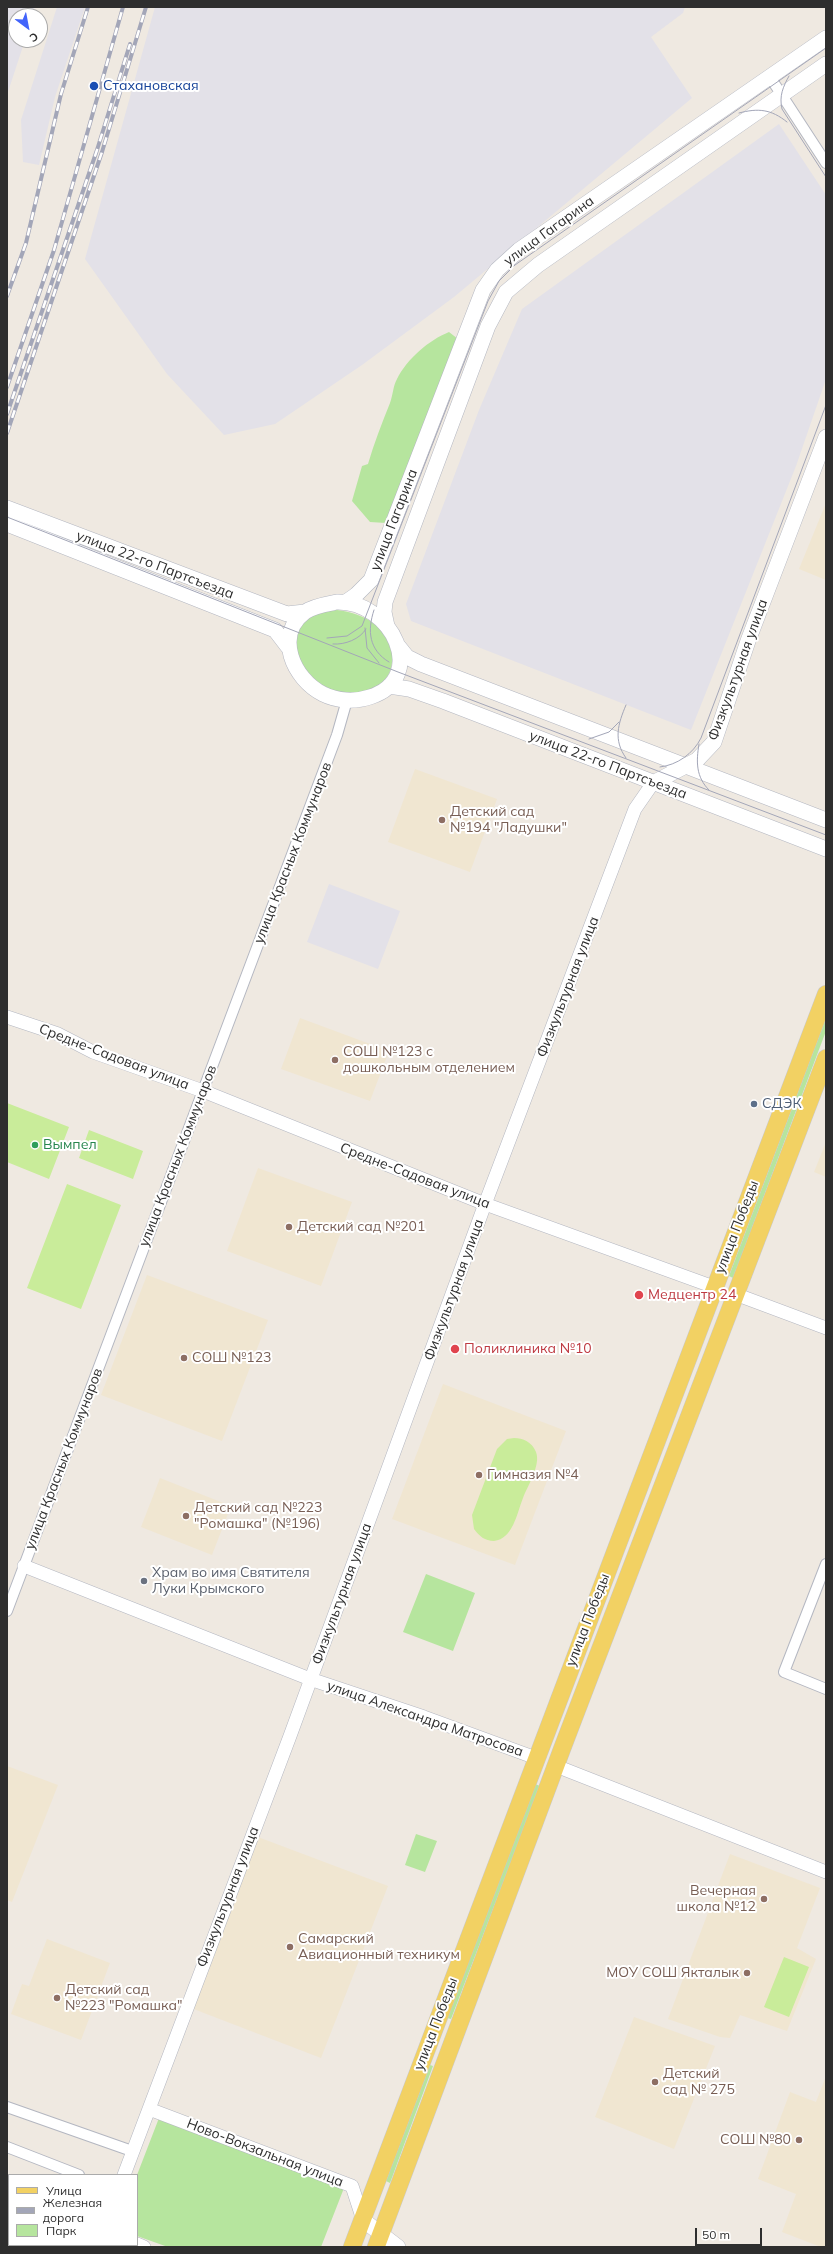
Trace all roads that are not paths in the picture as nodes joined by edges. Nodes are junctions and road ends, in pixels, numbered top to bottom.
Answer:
1 (826, 38) edge
2 (826, 64) edge
3 (770, 77) junction
4 (781, 95) junction
5 (826, 163) edge
6 (826, 437) edge
7 (7, 508) edge
8 (7, 524) edge
9 (346, 602) junction
10 (305, 612) junction
11 (387, 626) junction
12 (288, 647) junction
13 (399, 647) junction
14 (389, 686) junction
15 (347, 700) junction
16 (685, 766) junction
17 (653, 783) junction
18 (826, 820) edge
19 (826, 849) edge
20 (826, 994) edge
21 (7, 1017) edge
22 (826, 1058) edge
23 (203, 1091) junction
24 (486, 1204) junction
25 (714, 1287) junction
26 (735, 1294) junction
27 (826, 1328) edge
28 (826, 1564) edge
29 (24, 1566) junction
30 (7, 1611) edge
31 (310, 1679) junction
32 (826, 1689) edge
33 (536, 1758) junction
34 (556, 1766) junction
35 (826, 1872) edge
36 (438, 2018) junction
37 (459, 2025) junction
38 (424, 2054) junction
39 (445, 2062) junction
40 (7, 2107) edge
41 (149, 2109) junction
42 (7, 2147) edge
43 (132, 2151) junction
44 (76, 2174) edge
45 (124, 2174) edge
46 (363, 2220) junction
47 (378, 2241) edge
48 (352, 2247) edge
49 (398, 2247) edge

1 - 3 main road, улица Гагарина
2 - 4 main road, улица Гагарина
3 - 4 street
3 - 9 main road, улица Гагарина
4 - 5 street
4 - 11 main road, улица Гагарина
6 - 16 main road, Физкультурная улица
7 - 10 main road, улица 22-го Партсъезда
8 - 12 main road, улица 22-го Партсъезда
9 - 10 main road
9 - 11 main road
10 - 12 main road
11 - 13 main road
12 - 15 main road
13 - 14 main road
13 - 16 main road, улица 22-го Партсъезда
14 - 15 main road
14 - 17 main road, улица 22-го Партсъезда
15 - 23 street, улица Красных Коммунаров
16 - 17 main road, Физкультурная улица
16 - 18 main road, улица 22-го Партсъезда
17 - 19 main road, улица 22-го Партсъезда
17 - 24 street, Физкультурная улица
20 - 25 main road, улица Победы
21 - 23 street, Средне-Садовая улица
22 - 26 main road, улица Победы
23 - 24 street, Средне-Садовая улица
23 - 29 street, улица Красных Коммунаров
24 - 25 street, Средне-Садовая улица
24 - 31 street, Физкультурная улица
25 - 26 main road, Средне-Садовая улица
25 - 33 main road, улица Победы
26 - 27 street, Средне-Садовая улица
26 - 34 main road, улица Победы
28 - 32 street
29 - 30 street, улица Красных Коммунаров
29 - 31 street, улица Александра Матросова
31 - 33 street, улица Александра Матросова
31 - 41 street, Физкультурная улица
33 - 34 main road, улица Александра Матросова
33 - 36 main road, улица Победы
34 - 35 street, улица Александра Матросова
34 - 37 main road, улица Победы
36 - 37 main road
36 - 38 main road, улица Победы
37 - 39 main road, улица Победы
38 - 39 main road
38 - 46 main road, улица Победы
39 - 47 main road, улица Победы
40 - 43 street
41 - 43 street, Физкультурная улица
41 - 46 street, Ново-Вокзальная улица
42 - 44 street
43 - 45 street, Физкультурная улица
46 - 47 main road
46 - 48 main road, улица Победы
47 - 49 main road

